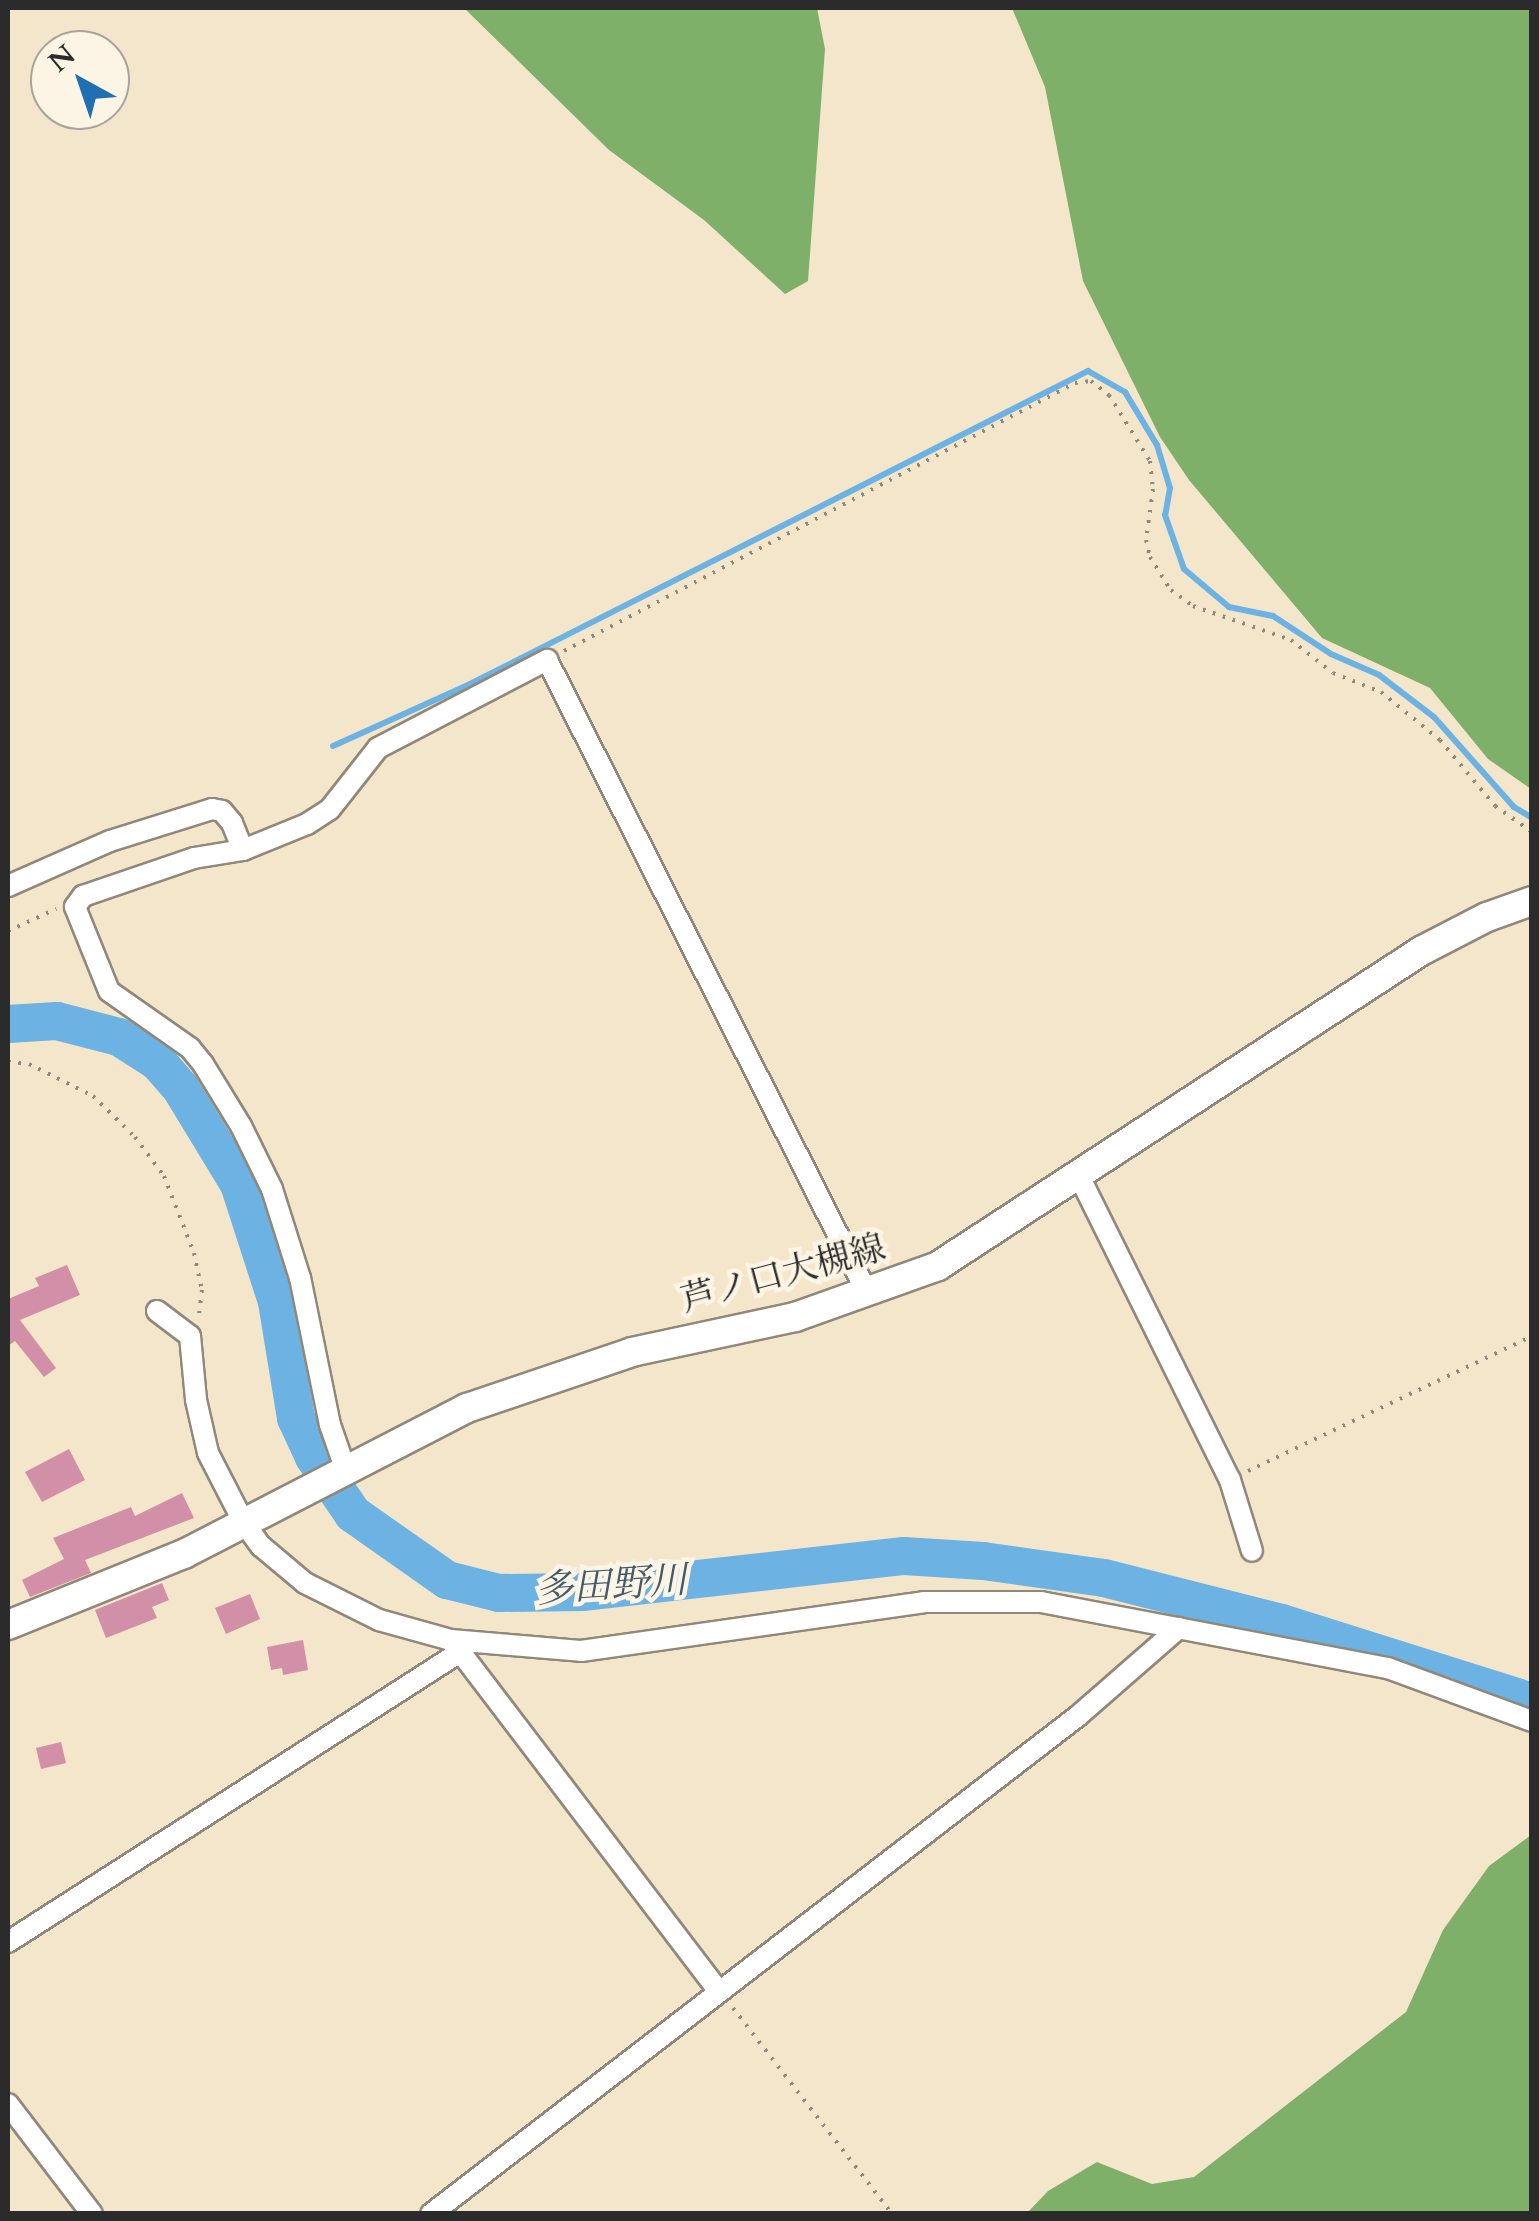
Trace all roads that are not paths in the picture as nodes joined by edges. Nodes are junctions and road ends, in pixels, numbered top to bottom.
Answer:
1 (243, 850) junction
2 (8, 886) edge
3 (1532, 901) edge
4 (1079, 1176) junction
5 (868, 1294) junction
6 (156, 1311) dead end
7 (345, 1468) junction
8 (244, 1524) junction
9 (1252, 1551) dead end
10 (8, 1625) edge
11 (1178, 1628) junction
12 (455, 1646) junction
13 (1532, 1721) edge
14 (8, 1942) edge
15 (720, 1991) junction
16 (8, 2104) edge
17 (92, 2214) edge
18 (430, 2214) edge

1 - 2 street
1 - 5 street
1 - 7 street
3 - 4 main road, 芦ノ口大槻線
4 - 5 main road, 芦ノ口大槻線
4 - 9 street
5 - 7 main road, 芦ノ口大槻線
6 - 8 street
7 - 8 main road, 芦ノ口大槻線
8 - 10 main road, 芦ノ口大槻線
8 - 12 street
11 - 12 street
11 - 13 street
11 - 15 street
12 - 14 street
12 - 15 street
15 - 18 street
16 - 17 street

